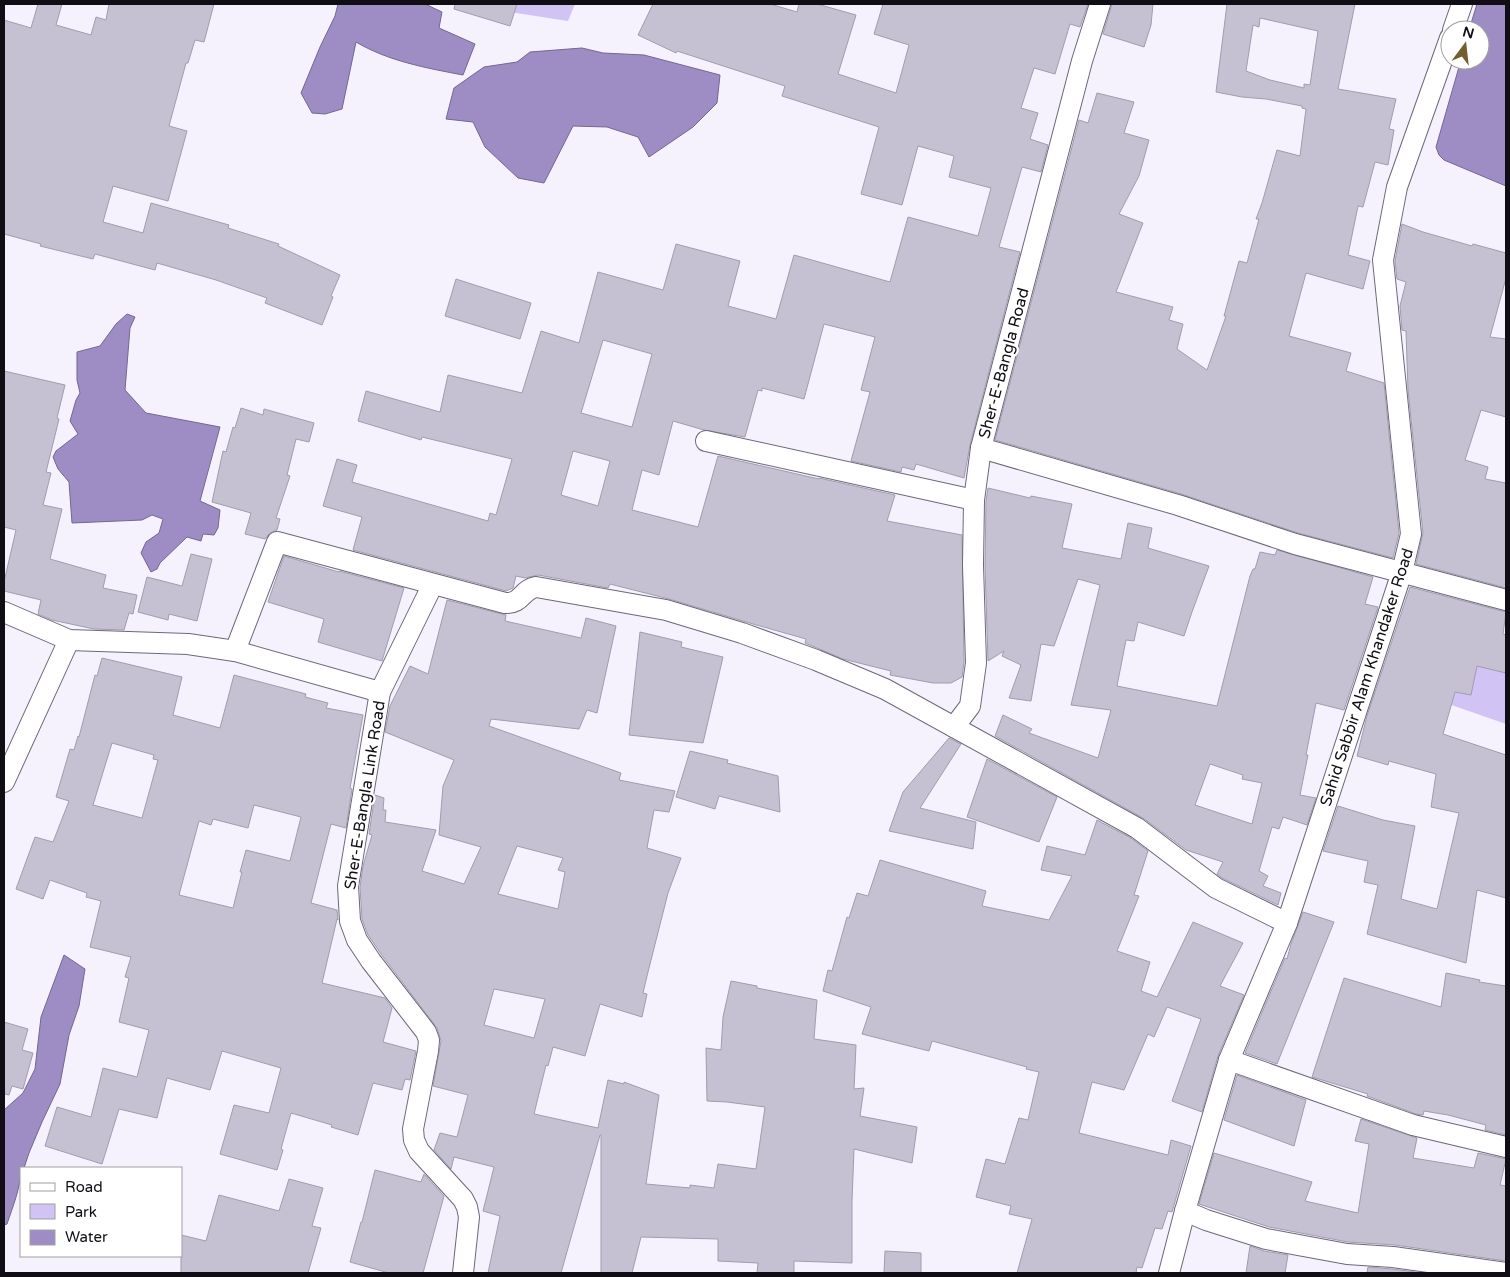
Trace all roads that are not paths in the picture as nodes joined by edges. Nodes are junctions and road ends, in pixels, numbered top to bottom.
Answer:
1 (1100, 4) edge
2 (1462, 4) edge
3 (1456, 20) edge
4 (1440, 66) edge
5 (706, 441) dead end
6 (981, 448) junction
7 (974, 500) junction
8 (1402, 572) junction
9 (433, 584) junction
10 (1506, 600) edge
11 (4, 612) edge
12 (69, 640) junction
13 (235, 651) junction
14 (380, 692) junction
15 (954, 727) junction
16 (4, 782) edge
17 (1287, 923) junction
18 (1230, 1060) junction
19 (1506, 1147) edge
20 (1185, 1211) junction
21 (463, 1273) edge
22 (1169, 1273) edge
23 (1506, 1273) edge

1 - 6 street, Sher-E-Bangla Road
2 - 3 street
4 - 8 street, Sahid Sabbir Alam Khandaker Road
5 - 7 street
6 - 7 street, Sher-E-Bangla Road
6 - 8 street
7 - 15 street, Sher-E-Bangla Road
8 - 10 street
8 - 17 street, Sahid Sabbir Alam Khandaker Road
9 - 13 street
9 - 14 street, Sher-E-Bangla Link Road
9 - 15 street
11 - 12 street
12 - 13 street
12 - 16 street
13 - 14 street
14 - 21 street, Sher-E-Bangla Link Road
15 - 17 street
17 - 18 street, Sahid Sabbir Alam Khandaker Road
18 - 19 street
18 - 20 street, Sahid Sabbir Alam Khandaker Road
20 - 22 street, Sahid Sabbir Alam Khandaker Road
20 - 23 street

